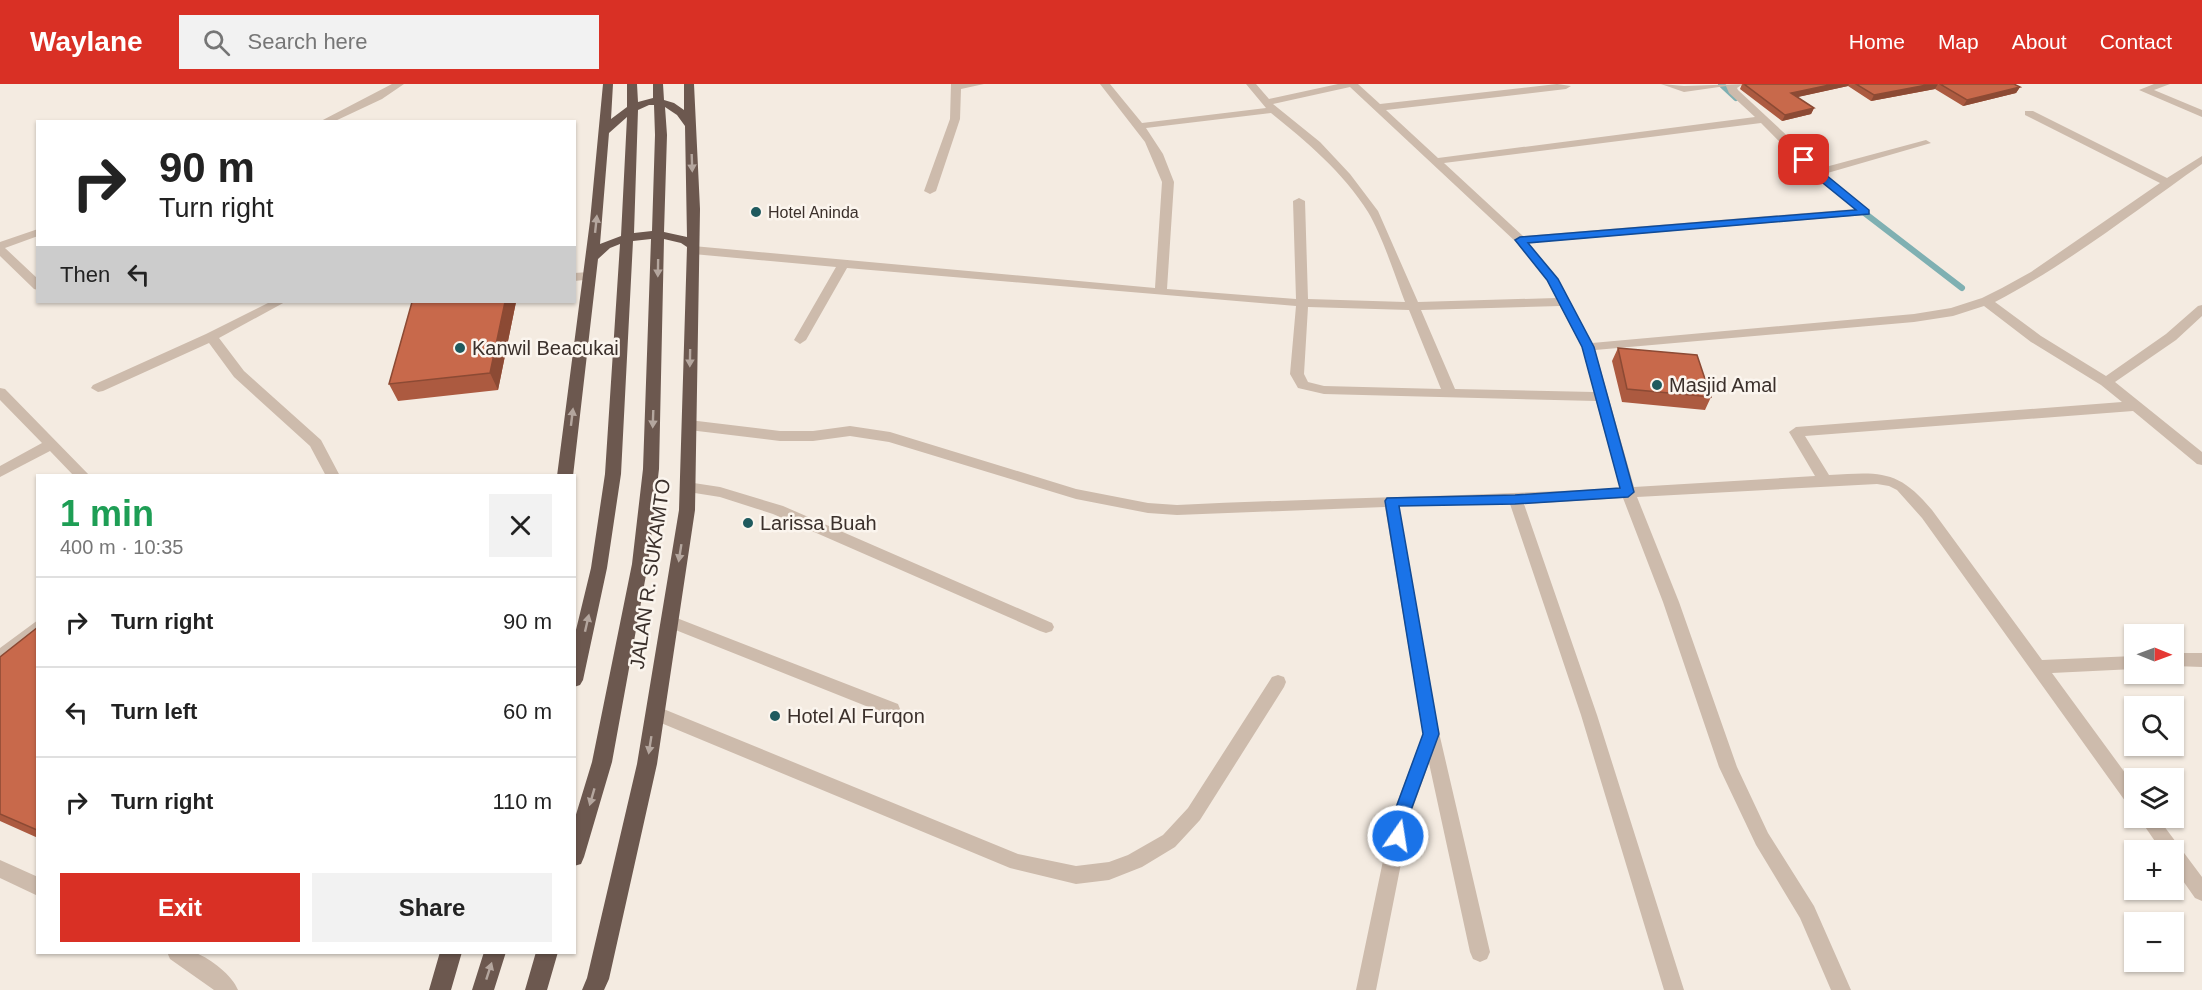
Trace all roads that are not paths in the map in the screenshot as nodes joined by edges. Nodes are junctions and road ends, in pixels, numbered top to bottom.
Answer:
1 (399, 84) edge
2 (608, 84) edge
3 (632, 84) edge
4 (658, 84) edge
5 (979, 84) edge
6 (1105, 84) edge
7 (1251, 84) edge
8 (1352, 84) edge
9 (1666, 84) edge
10 (2165, 84) edge
11 (1729, 85) edge
12 (956, 86) edge
13 (1566, 86) dead end
14 (693, 87) edge
15 (1270, 106) junction
16 (1376, 108) junction
17 (2029, 113) dead end
18 (2202, 114) edge
19 (328, 120) edge
20 (1760, 120) junction
21 (691, 126) junction
22 (1140, 126) junction
23 (604, 131) junction
24 (1926, 143) dead end
25 (2202, 159) edge
26 (1436, 160) junction
27 (1816, 173) junction
28 (2169, 183) junction
29 (930, 191) dead end
30 (1299, 201) dead end
31 (36, 233) edge
32 (1520, 240) junction
33 (0, 248) edge
34 (693, 248) junction
35 (592, 257) junction
36 (844, 263) junction
37 (590, 276) junction
38 (576, 278) edge
39 (36, 284) edge
40 (1161, 292) junction
41 (1986, 302) junction
42 (277, 303) edge
43 (1302, 303) junction
44 (1563, 303) junction
45 (1413, 306) junction
46 (2202, 309) edge
47 (211, 337) junction
48 (800, 340) dead end
49 (1588, 347) junction
50 (2106, 382) junction
51 (98, 388) dead end
52 (0, 392) edge
53 (1450, 393) junction
54 (1602, 397) junction
55 (2134, 406) junction
56 (689, 425) junction
57 (52, 443) junction
58 (2202, 460) edge
59 (0, 472) edge
60 (81, 474) edge
61 (332, 474) edge
62 (565, 474) edge
63 (1825, 480) junction
64 (687, 487) junction
65 (1628, 492) junction
66 (1515, 499) junction
67 (1391, 501) junction
68 (669, 621) junction
69 (1046, 627) dead end
70 (36, 628) edge
71 (0, 657) edge
72 (2184, 660) edge
73 (2202, 660) edge
74 (2124, 663) edge
75 (2039, 667) junction
76 (576, 671) edge
77 (1278, 682) dead end
78 (892, 709) dead end
79 (655, 712) junction
80 (1431, 734) junction
81 (2124, 785) edge
82 (576, 850) edge
83 (2184, 867) edge
84 (0, 869) edge
85 (36, 886) edge
86 (2202, 892) edge
87 (1480, 952) dead end
88 (180, 954) edge
89 (450, 954) edge
90 (494, 954) edge
91 (546, 954) edge
92 (228, 990) edge
93 (440, 990) edge
94 (483, 990) edge
95 (537, 990) edge
96 (593, 990) edge
97 (1366, 990) edge
98 (1674, 990) edge
99 (1841, 990) edge

1 - 19 street
2 - 23 highway
76 -> 3 highway
4 -> 82 highway
5 - 12 street
6 - 22 street
7 - 15 street
8 - 15 street
8 - 16 street
9 - 11 street
10 - 18 street
11 - 20 street
12 - 29 street
13 - 16 street
14 - 21 highway, JALAN R. SUKAMTO
15 - 22 street
15 - 45 street
16 - 26 street
17 - 28 street
20 - 26 street
20 - 27 street
21 - 23 highway
21 -> 34 highway, JALAN R. SUKAMTO
22 - 40 street
35 -> 23 highway
24 - 27 street
25 - 28 street
26 - 32 street
27 - 32 street
28 - 41 street
30 - 43 street
31 - 33 street
32 - 44 street
33 - 39 street
34 - 35 highway
34 - 36 street
34 -> 56 highway, JALAN R. SUKAMTO
35 - 37 highway
36 - 40 street
36 - 48 street
37 - 38 street
62 -> 37 highway
40 - 43 street
41 - 49 street
41 - 50 street
42 - 47 street
43 - 45 street
43 - 53 street
44 - 45 street
44 - 49 street
45 - 53 street
46 - 50 street
47 - 51 street
47 - 61 street
49 - 54 street
50 - 55 street
52 - 57 street
53 - 54 street
54 - 65 street
55 - 58 street
55 - 63 street
56 - 64 highway, JALAN R. SUKAMTO
56 - 67 street
57 - 59 street
57 - 60 street
63 - 65 street
63 - 75 street
64 -> 68 highway, JALAN R. SUKAMTO
64 - 69 street
65 - 66 street
65 - 99 street
66 - 67 street
66 - 98 street
67 - 80 street
68 - 78 street
68 - 79 highway, JALAN R. SUKAMTO
70 - 71 street
72 - 73 street
74 - 75 street
75 - 81 street
77 - 79 street
79 -> 96 highway, JALAN R. SUKAMTO
80 - 87 street
80 - 97 street
83 - 86 street
84 - 85 street
88 - 92 street
89 - 93 highway
94 -> 90 highway
91 - 95 highway

